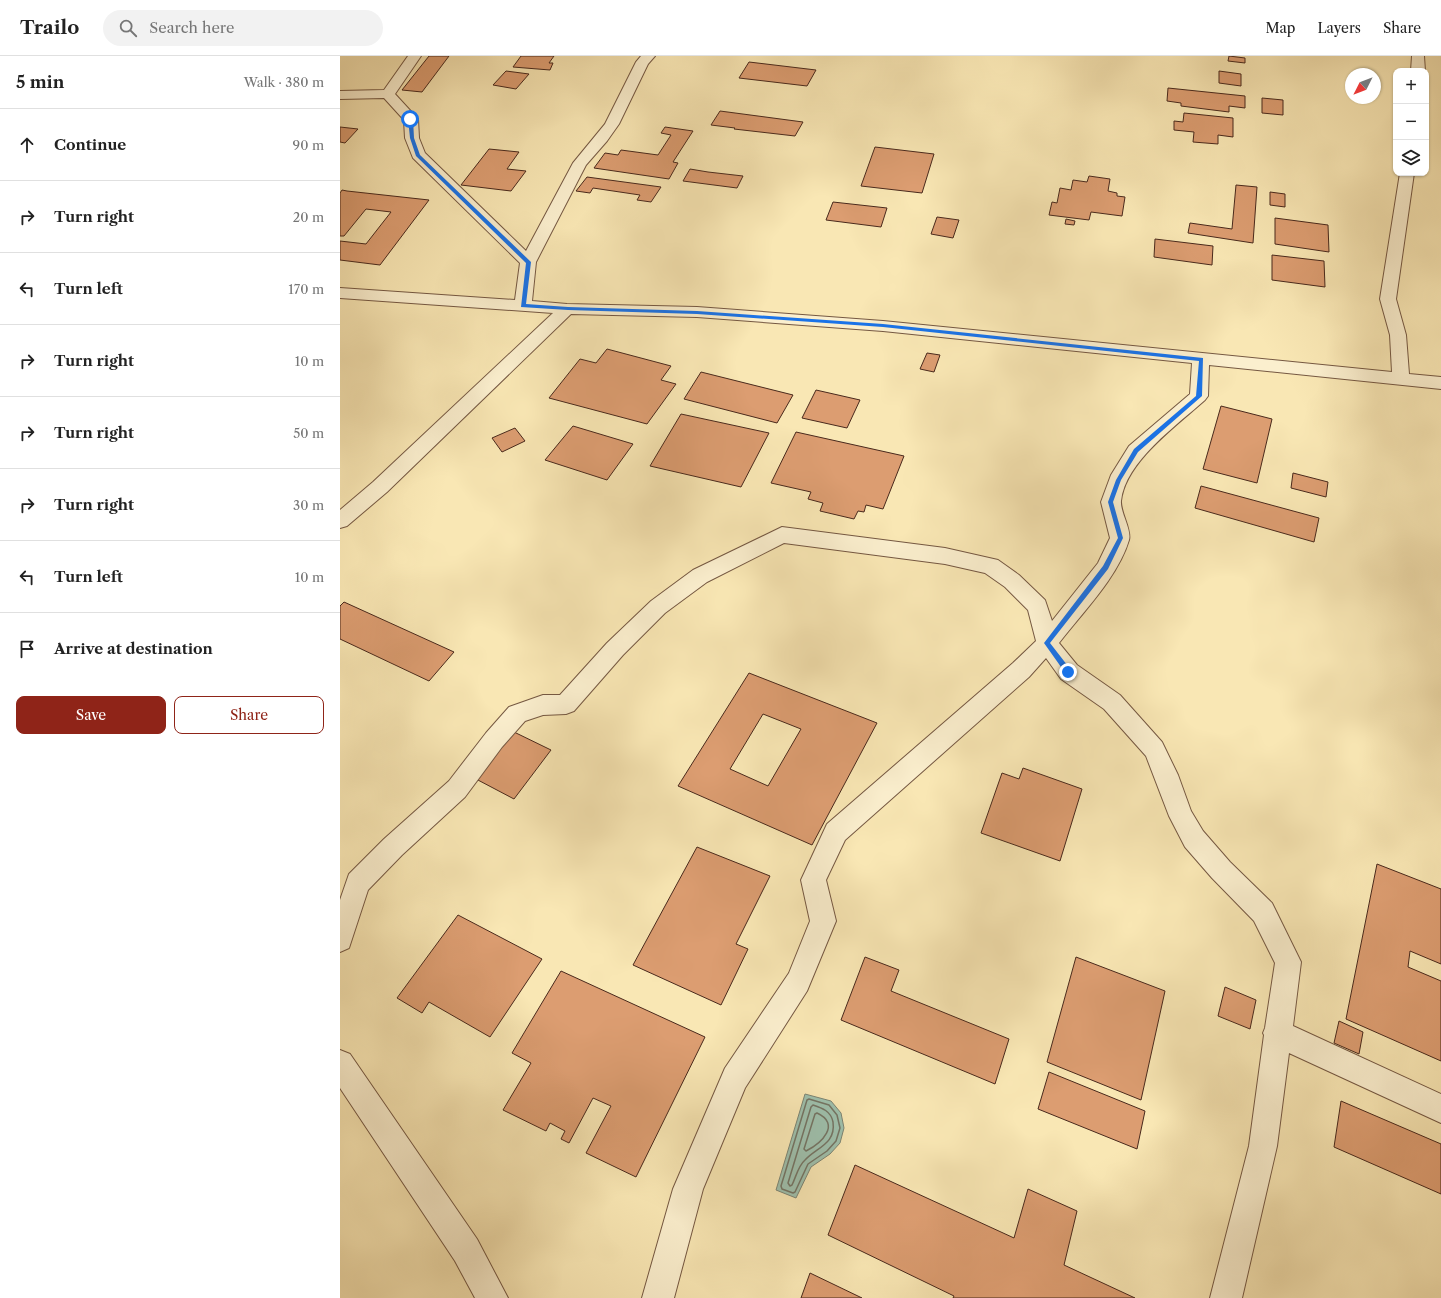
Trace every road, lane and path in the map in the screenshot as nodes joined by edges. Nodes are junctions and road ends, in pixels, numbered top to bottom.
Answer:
1 (415, 56) edge
2 (649, 56) edge
3 (1418, 56) edge
4 (1418, 68) edge
5 (388, 94) junction
6 (340, 95) edge
7 (1407, 176) edge
8 (528, 262) junction
9 (340, 293) edge
10 (523, 306) junction
11 (568, 309) junction
12 (1201, 359) junction
13 (1401, 378) junction
14 (1441, 383) edge
15 (340, 521) edge
16 (1047, 643) junction
17 (340, 939) edge
18 (1277, 1033) junction
19 (340, 1064) edge
20 (1441, 1108) edge
21 (492, 1298) edge
22 (658, 1298) edge
23 (1226, 1298) edge

1 - 5 street
2 - 8 street
3 - 4 street
5 - 6 street
5 - 8 street
7 - 13 street
8 - 10 street
9 - 10 street
10 - 11 street
11 - 12 street
11 - 15 street
12 - 13 street
12 - 16 street
13 - 14 street
16 - 17 street
16 - 18 street
16 - 22 street
18 - 20 street
18 - 23 street
19 - 21 street

